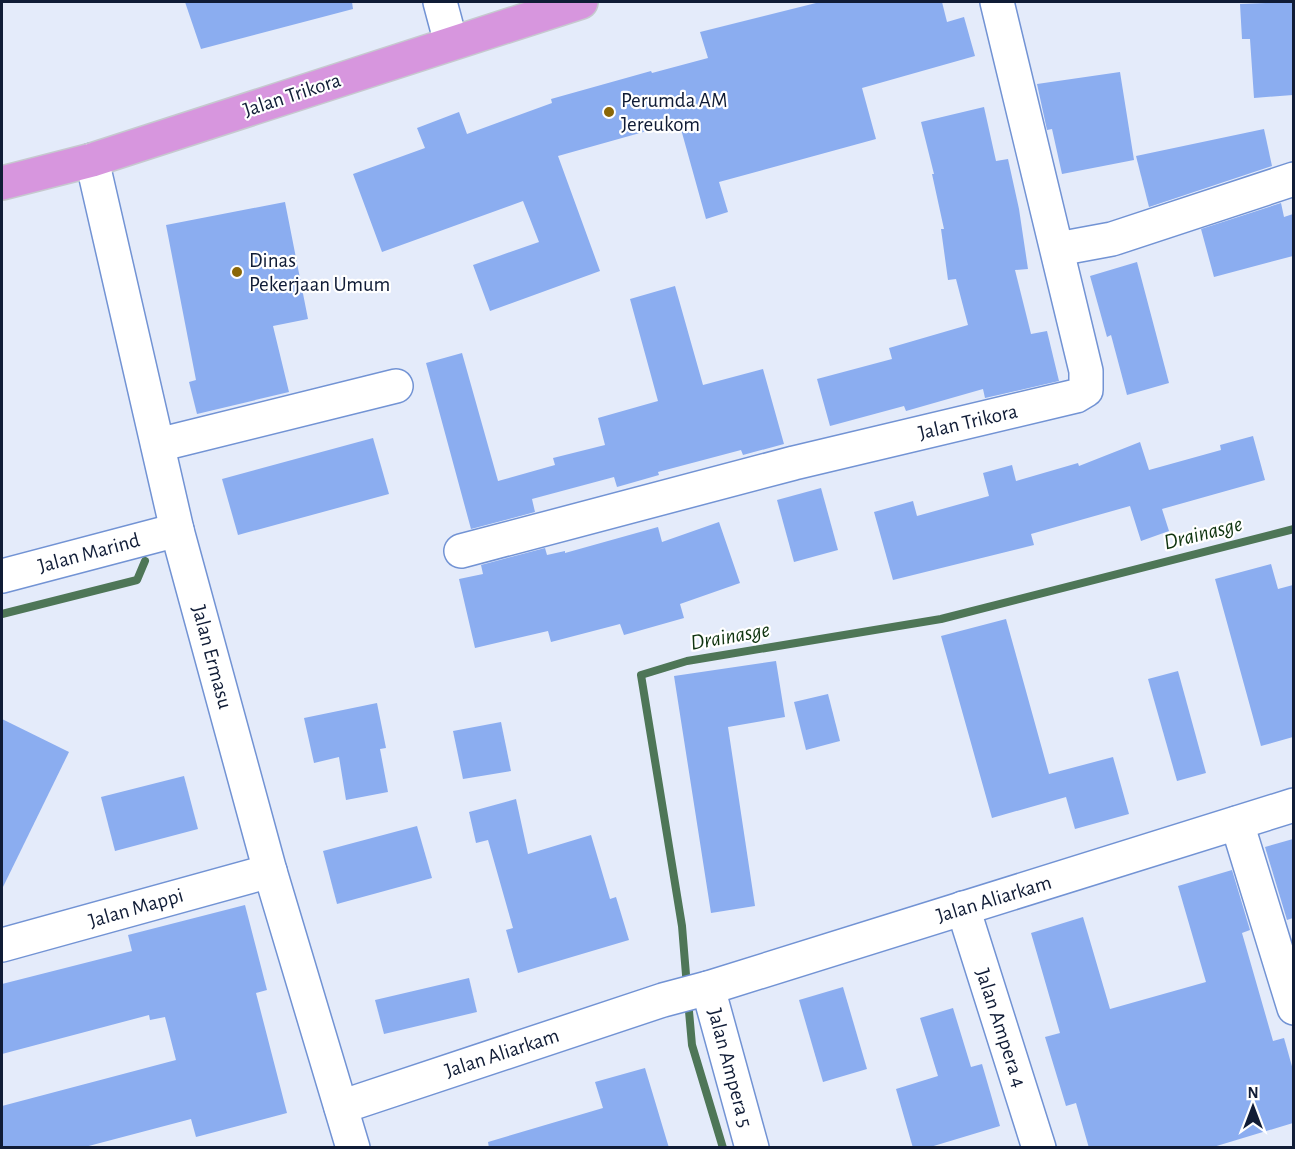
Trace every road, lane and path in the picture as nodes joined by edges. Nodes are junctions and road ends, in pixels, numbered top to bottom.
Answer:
1 (440, 2) edge
2 (581, 2) edge
3 (997, 2) edge
4 (451, 43) junction
5 (92, 160) junction
6 (1293, 179) edge
7 (2, 183) edge
8 (1058, 249) junction
9 (396, 386) dead end
10 (158, 445) junction
11 (177, 530) junction
12 (461, 551) dead end
13 (2, 576) edge
14 (1293, 805) edge
15 (1237, 823) junction
16 (270, 871) junction
17 (963, 908) junction
18 (2, 945) edge
19 (701, 990) junction
20 (1293, 1008) edge
21 (341, 1107) junction
22 (353, 1148) edge
23 (752, 1148) edge
24 (1039, 1148) edge

1 - 4 street
2 - 4 highway, Jalan Trikora
3 - 8 street, Jalan Trikora
4 - 5 highway, Jalan Trikora
5 - 7 highway, Jalan Trikora
5 - 10 street, Jalan Ermasu
6 - 8 street
8 - 12 street, Jalan Trikora
9 - 10 street
10 - 11 street, Jalan Ermasu
11 - 13 street, Jalan Marind
11 - 16 street, Jalan Ermasu
14 - 15 street, Jalan Aliarkam
15 - 17 street, Jalan Aliarkam
15 - 20 street
16 - 18 street, Jalan Mappi
16 - 21 street, Jalan Ermasu
17 - 19 street, Jalan Aliarkam
17 - 24 street, Jalan Ampera 4
19 - 21 street, Jalan Aliarkam
19 - 23 street, Jalan Ampera 5
21 - 22 street, Jalan Ermasu

